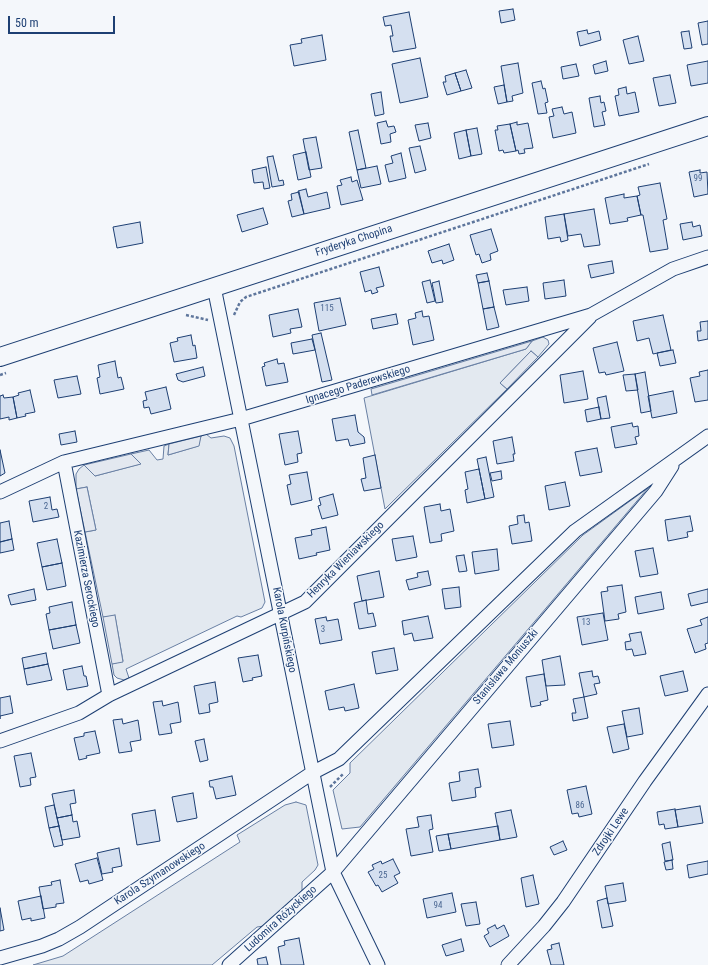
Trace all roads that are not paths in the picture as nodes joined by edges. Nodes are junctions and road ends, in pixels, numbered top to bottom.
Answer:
1 (708, 126) edge
2 (708, 257) edge
3 (214, 287) junction
4 (591, 315) junction
5 (4, 365) edge
6 (241, 419) junction
7 (708, 436) edge
8 (676, 460) junction
9 (64, 462) junction
10 (0, 492) edge
11 (281, 613) junction
12 (708, 694) edge
13 (109, 695) junction
14 (0, 741) edge
15 (312, 773) junction
16 (333, 872) junction
17 (0, 958) edge
18 (229, 965) edge
19 (378, 965) edge
20 (508, 965) edge

1 - 3 street, Fryderyka Chopina
2 - 4 street, Ignacego Paderewskiego
3 - 5 street, Fryderyka Chopina
3 - 6 street, Karola Kurpińskiego
4 - 6 street, Ignacego Paderewskiego
4 - 11 street, Henryka Wieniawskiego
6 - 9 street, Ignacego Paderewskiego
6 - 11 street, Karola Kurpińskiego
7 - 8 street, Stanisława Moniuszki
8 - 15 street, Stanisława Moniuszki
8 - 16 street, Stanisława Moniuszki
9 - 10 street, Ignacego Paderewskiego
9 - 13 street, Kazimierza Serockiego
11 - 13 street, Henryka Wieniawskiego
11 - 15 street, Karola Kurpińskiego
12 - 20 street, Zdrojki Lewe
13 - 14 street, Henryka Wieniawskiego
15 - 16 street, Karola Kurpińskiego
15 - 17 street, Karola Szymanowskiego
16 - 18 street, Ludomira Różyckiego
16 - 19 street, Karola Kurpińskiego

